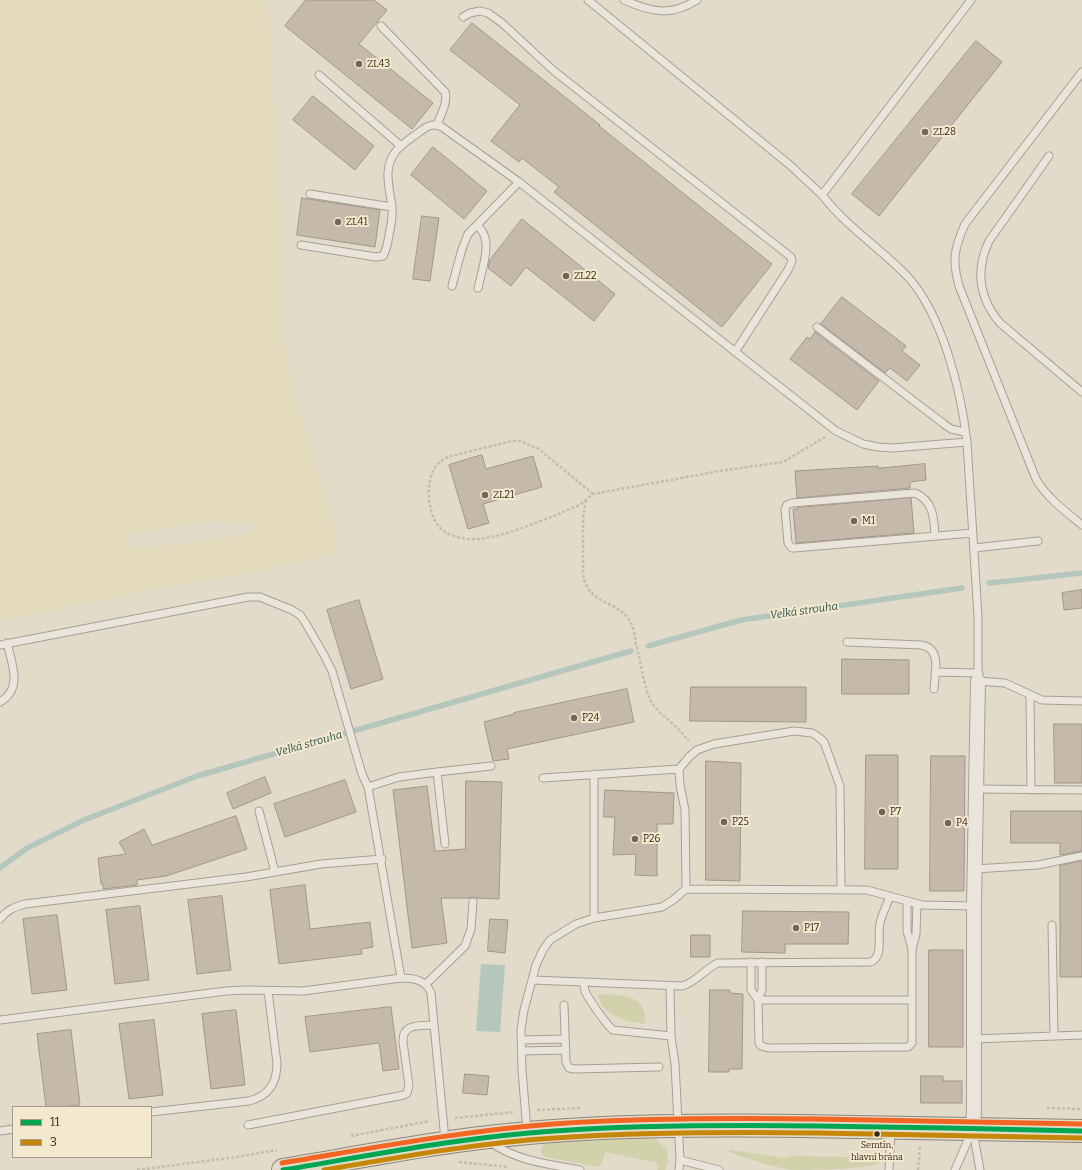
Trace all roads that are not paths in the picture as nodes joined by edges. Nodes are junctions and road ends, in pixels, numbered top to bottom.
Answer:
1 (588, 0) edge
2 (624, 0) edge
3 (696, 0) edge
4 (971, 0) edge
5 (463, 17) dead end
6 (381, 26) dead end
7 (1082, 72) edge
8 (319, 75) dead end
9 (437, 125) junction
10 (402, 146) junction
11 (1049, 156) dead end
12 (519, 182) junction
13 (310, 194) dead end
14 (822, 195) junction
15 (392, 207) junction
16 (477, 225) junction
17 (301, 245) dead end
18 (452, 286) dead end
19 (478, 288) dead end
20 (817, 327) dead end
21 (735, 352) junction
22 (1082, 392) edge
23 (965, 432) junction
24 (966, 442) junction
25 (1082, 525) edge
26 (973, 533) junction
27 (935, 536) junction
28 (1038, 541) dead end
29 (974, 548) junction
30 (847, 642) dead end
31 (4, 644) edge
32 (935, 672) junction
33 (978, 677) junction
34 (934, 689) dead end
35 (1030, 695) junction
36 (1082, 701) edge
37 (0, 702) edge
38 (491, 766) dead end
39 (679, 769) junction
40 (437, 772) junction
41 (594, 774) junction
42 (543, 778) dead end
43 (368, 787) junction
44 (976, 789) junction
45 (1031, 790) junction
46 (1082, 790) edge
47 (259, 811) dead end
48 (445, 844) dead end
49 (1082, 856) edge
50 (382, 859) junction
51 (975, 868) junction
52 (275, 872) junction
53 (686, 889) junction
54 (841, 890) junction
55 (890, 896) junction
56 (907, 901) junction
57 (473, 902) dead end
58 (917, 904) junction
59 (974, 906) junction
60 (594, 918) junction
61 (0, 919) edge
62 (1052, 925) dead end
63 (912, 949) junction
64 (751, 962) junction
65 (762, 962) junction
66 (402, 978) junction
67 (532, 980) junction
68 (584, 982) junction
69 (426, 984) junction
70 (670, 986) junction
71 (268, 991) junction
72 (758, 1000) junction
73 (912, 1000) junction
74 (564, 1005) dead end
75 (0, 1020) edge
76 (434, 1025) junction
77 (1082, 1035) edge
78 (671, 1036) junction
79 (1054, 1036) junction
80 (566, 1039) junction
81 (974, 1039) junction
82 (521, 1040) junction
83 (566, 1050) junction
84 (521, 1051) junction
85 (659, 1067) dead end
86 (152, 1112) edge
87 (248, 1125) dead end
88 (677, 1125) junction
89 (891, 1127) junction
90 (12, 1129) edge
91 (973, 1129) junction
92 (0, 1131) edge
93 (1082, 1131) edge
94 (527, 1133) junction
95 (483, 1137) junction
96 (445, 1142) junction
97 (680, 1160) junction
98 (283, 1170) edge
99 (580, 1170) edge
100 (678, 1170) edge
101 (719, 1170) edge
102 (889, 1170) edge
103 (955, 1170) edge
104 (980, 1170) edge

1 - 14 lane
2 - 3 lane
4 - 14 lane
5 - 21 lane
6 - 9 lane
7 - 25 lane
8 - 10 lane
9 - 10 lane
9 - 12 lane
10 - 15 lane
11 - 22 lane
12 - 16 lane
12 - 21 lane
13 - 15 lane
14 - 23 lane
15 - 17 lane
16 - 18 lane
16 - 19 lane
20 - 23 lane
21 - 24 lane
23 - 24 lane
24 - 26 lane
26 - 27 lane
26 - 29 lane
27 - 27 lane
28 - 29 lane
29 - 33 lane
30 - 32 lane
31 - 37 lane
31 - 43 lane
32 - 33 lane
32 - 34 lane
33 - 35 lane
33 - 44 street
35 - 36 lane
35 - 45 lane
38 - 40 lane
39 - 41 lane
39 - 53 lane
39 - 54 lane
40 - 43 lane
40 - 48 lane
41 - 42 lane
41 - 60 lane
43 - 50 lane
44 - 45 lane
44 - 51 street
45 - 46 lane
47 - 52 lane
49 - 51 lane
50 - 52 lane
50 - 66 lane
51 - 59 street
52 - 61 lane
53 - 54 lane
53 - 60 lane
54 - 55 lane
55 - 56 lane
55 - 65 lane
56 - 58 lane
56 - 63 lane
57 - 69 lane
58 - 59 lane
58 - 63 lane
59 - 81 street
60 - 67 lane
62 - 79 lane
63 - 73 lane
64 - 65 lane
64 - 70 lane
64 - 72 lane
65 - 72 lane
66 - 69 lane
66 - 71 lane
67 - 68 lane
67 - 82 lane
68 - 70 lane
68 - 78 lane
69 - 76 lane
70 - 78 lane
71 - 75 lane
71 - 86 lane
72 - 73 lane
72 - 73 lane
74 - 80 lane
76 - 87 lane
76 - 96 lane
77 - 79 lane
78 - 88 lane
79 - 81 lane
80 - 82 lane
80 - 83 lane
81 - 91 street
82 - 84 lane
83 - 84 lane
83 - 85 lane
84 - 94 lane
88 - 89 main road
88 - 94 main road
88 - 97 lane
89 - 91 main road
89 - 102 lane
90 - 92 lane
91 - 93 main road
91 - 103 lane
91 - 104 lane
94 - 95 main road
95 - 96 main road
95 - 99 lane
96 - 98 main road
97 - 100 lane
97 - 101 lane

